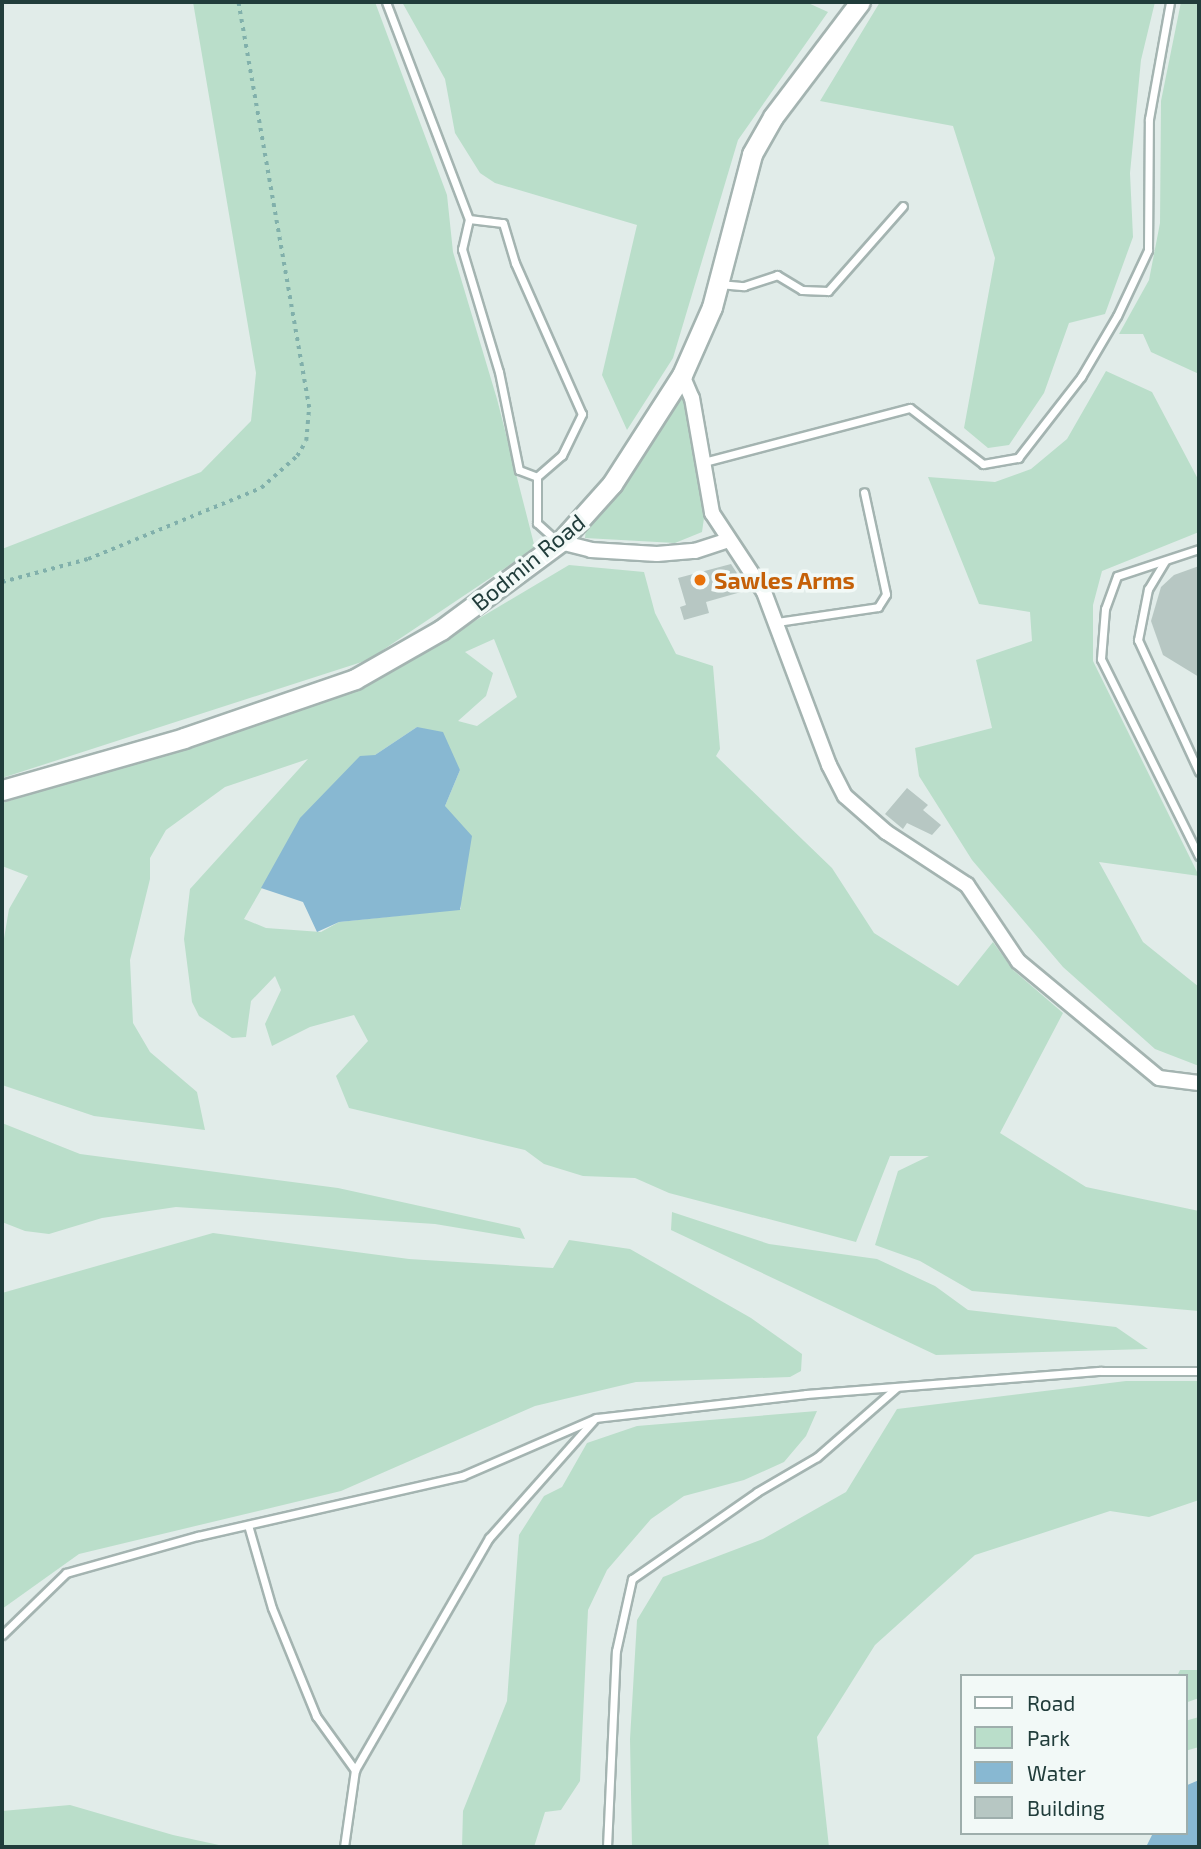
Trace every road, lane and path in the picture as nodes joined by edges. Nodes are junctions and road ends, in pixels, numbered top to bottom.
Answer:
1 (238, 2) edge
2 (386, 2) edge
3 (860, 2) edge
4 (1170, 2) edge
5 (903, 206) dead end
6 (469, 219) junction
7 (719, 284) junction
8 (682, 375) junction
9 (702, 463) junction
10 (537, 477) junction
11 (864, 492) dead end
12 (728, 540) junction
13 (560, 542) junction
14 (1198, 551) edge
15 (1166, 561) junction
16 (2, 582) edge
17 (777, 622) junction
18 (1199, 772) edge
19 (2, 790) edge
20 (1199, 856) edge
21 (1199, 1083) edge
22 (1199, 1371) edge
23 (896, 1387) junction
24 (596, 1418) junction
25 (248, 1525) junction
26 (2, 1635) edge
27 (355, 1770) junction
28 (344, 1847) edge
29 (607, 1847) edge

1 - 16 path
2 - 6 lane
3 - 7 main road, Bodmin Road
4 - 9 lane
5 - 7 lane
6 - 10 lane
6 - 10 lane
7 - 8 main road, Bodmin Road
8 - 9 street
8 - 13 main road, Bodmin Road
9 - 12 street
10 - 13 lane
11 - 17 lane
12 - 13 street
12 - 17 street
13 - 19 main road, Bodmin Road
14 - 15 lane
15 - 18 lane
15 - 20 lane
17 - 21 street
22 - 23 lane
23 - 24 lane
23 - 29 lane
24 - 25 lane
24 - 27 lane
25 - 26 lane
25 - 27 lane
27 - 28 lane

